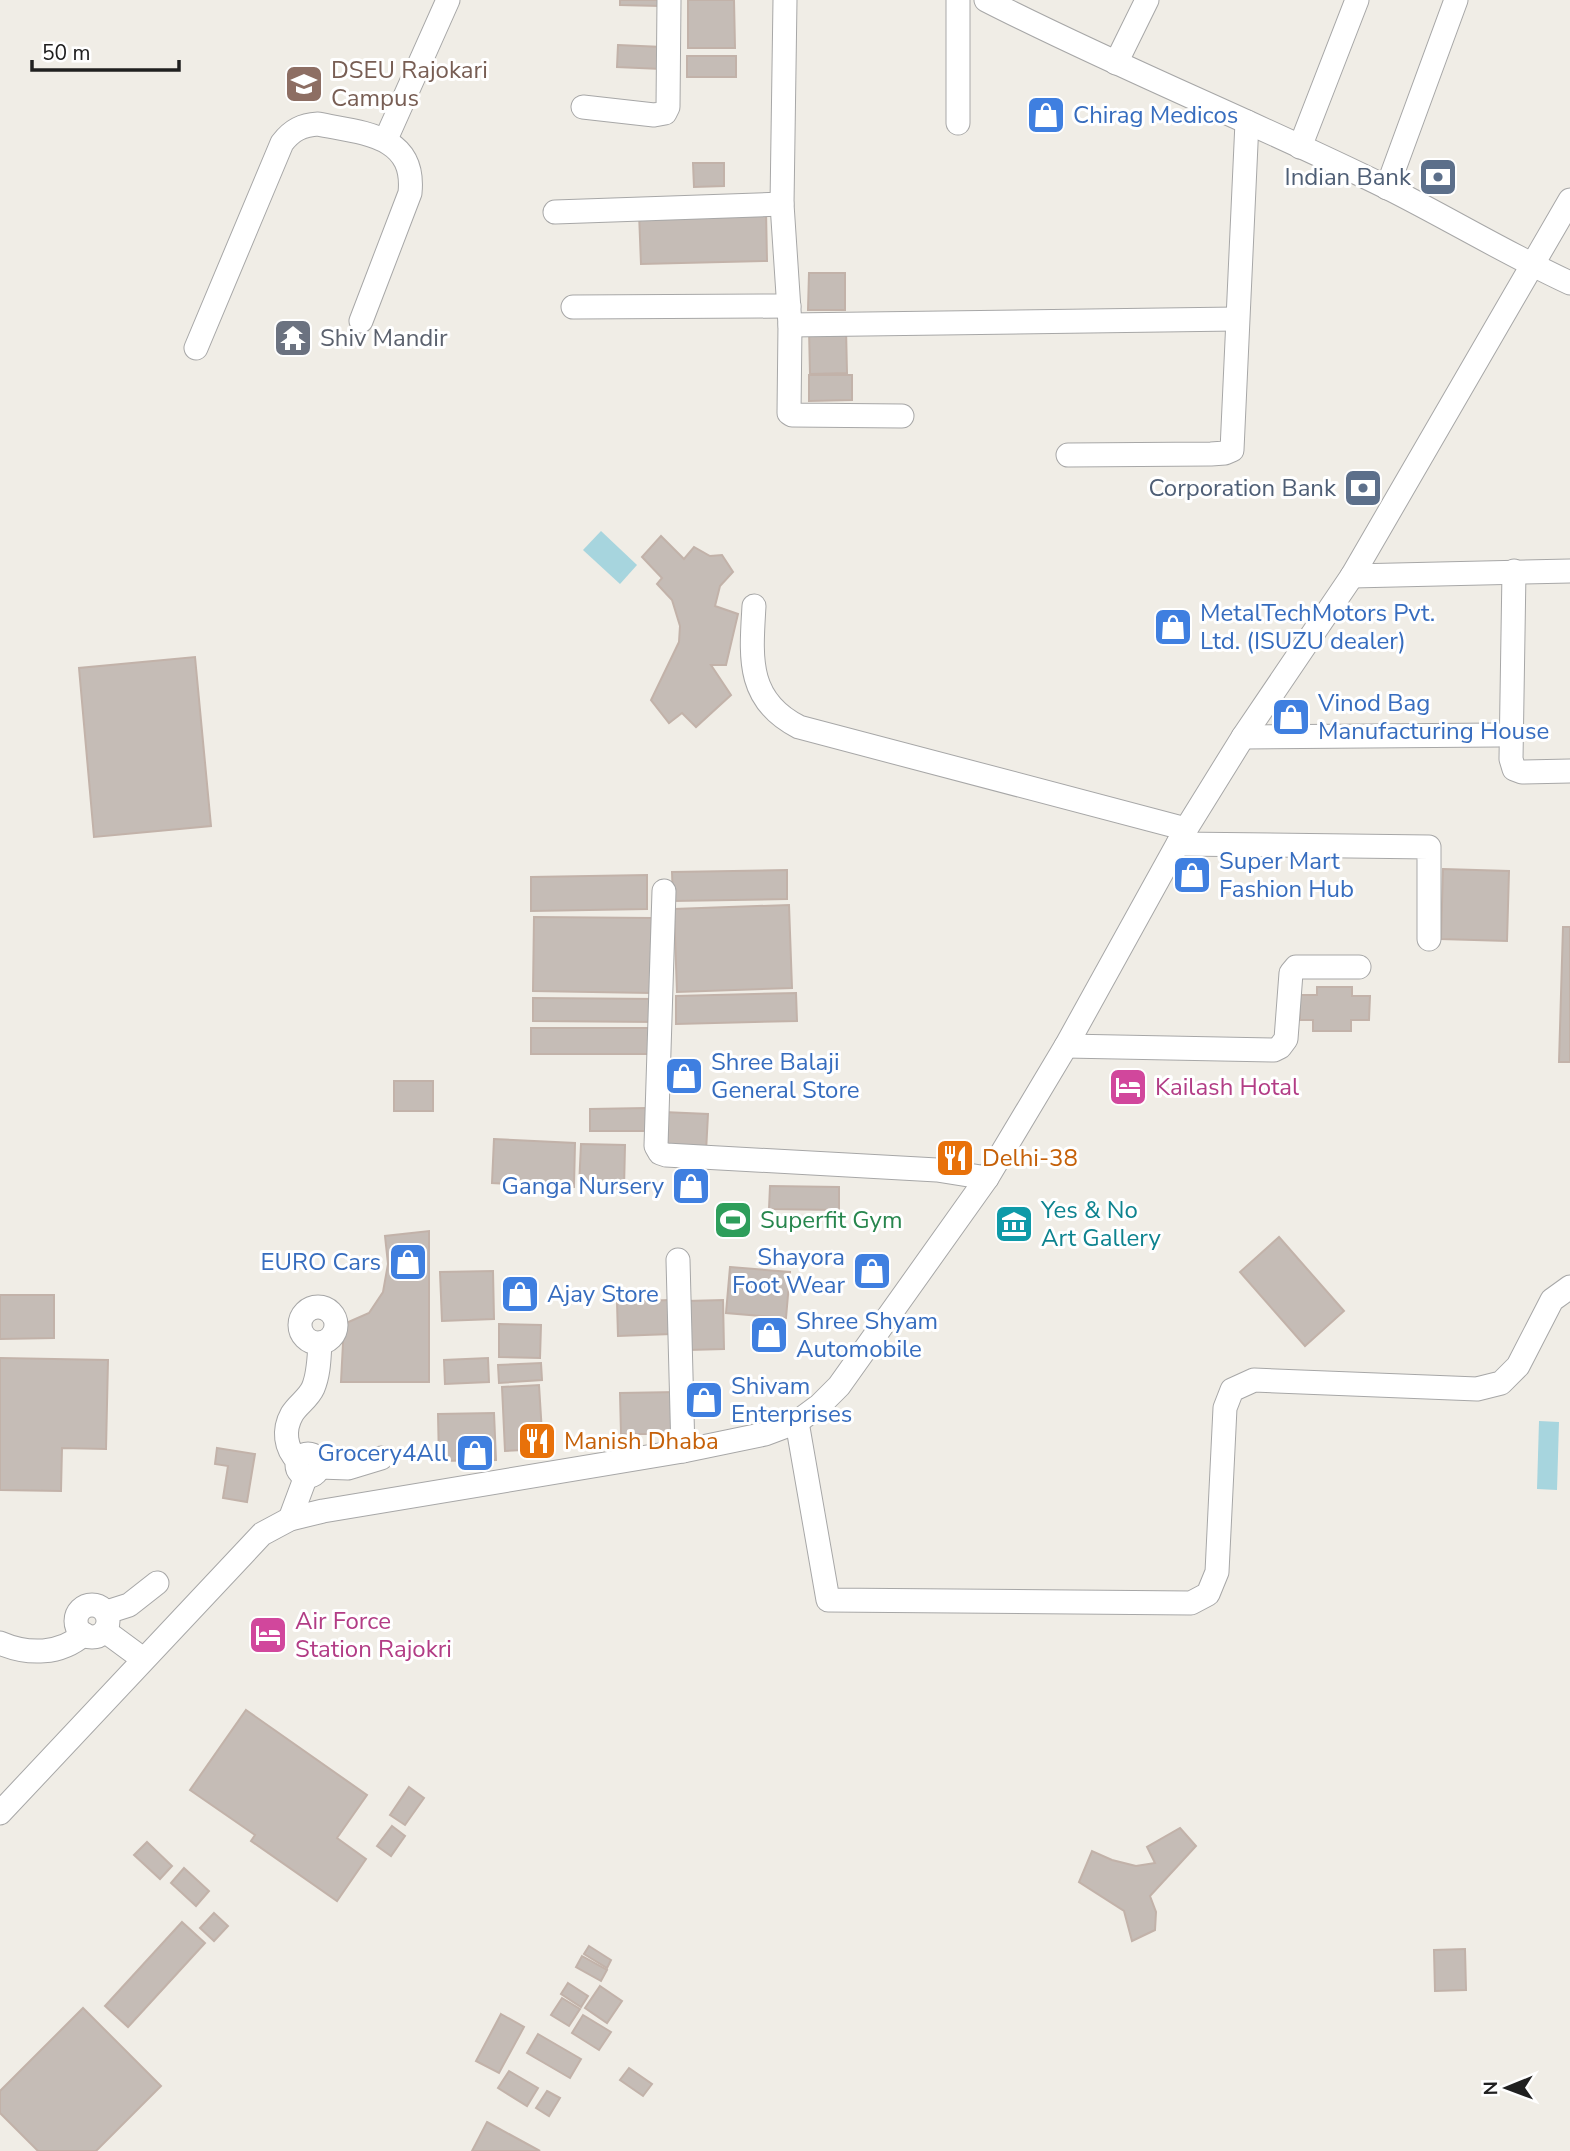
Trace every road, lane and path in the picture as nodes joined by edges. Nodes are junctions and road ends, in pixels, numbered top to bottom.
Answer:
1 (448, 0) edge
2 (669, 0) edge
3 (785, 0) edge
4 (958, 0) edge
5 (986, 0) edge
6 (1147, 0) edge
7 (1357, 0) edge
8 (1456, 0) edge
9 (1011, 6) edge
10 (1116, 63) junction
11 (583, 107) dead end
12 (1247, 122) junction
13 (957, 123) dead end
14 (386, 139) junction
15 (1300, 147) junction
16 (1387, 188) junction
17 (1570, 200) edge
18 (782, 204) junction
19 (555, 212) dead end
20 (1532, 266) junction
21 (1570, 283) edge
22 (573, 307) dead end
23 (789, 316) junction
24 (1236, 319) junction
25 (360, 321) dead end
26 (196, 348) dead end
27 (902, 416) dead end
28 (1068, 455) dead end
29 (1514, 571) junction
30 (1570, 571) edge
31 (1352, 576) junction
32 (754, 606) dead end
33 (1498, 735) dead end
34 (1243, 737) junction
35 (1570, 771) edge
36 (1182, 837) junction
37 (664, 891) dead end
38 (1429, 939) dead end
39 (1359, 967) dead end
40 (1066, 1046) junction
41 (987, 1178) junction
42 (678, 1260) dead end
43 (1570, 1287) edge
44 (320, 1343) dead end
45 (797, 1422) junction
46 (683, 1451) junction
47 (381, 1458) dead end
48 (308, 1468) junction
49 (290, 1519) junction
50 (157, 1583) dead end
51 (98, 1626) junction
52 (0, 1643) edge
53 (143, 1660) junction
54 (0, 1814) edge

1 - 14 street
2 - 11 street
3 - 18 street
4 - 13 street
5 - 9 street
6 - 10 street
7 - 15 street
8 - 16 street
9 - 10 street
10 - 12 street
12 - 15 street
12 - 24 street
14 - 25 street
14 - 26 street
15 - 16 street
16 - 20 street
17 - 20 street
18 - 19 street
18 - 23 street
20 - 21 street
20 - 31 street
22 - 23 street
23 - 24 street
23 - 27 street
24 - 28 street
29 - 30 street
29 - 31 street
29 - 35 street
31 - 34 street
32 - 36 street
33 - 34 street
34 - 36 street
36 - 38 street
36 - 40 street
37 - 41 street
39 - 40 street
40 - 41 street
41 - 45 street
42 - 46 street
43 - 45 street
44 - 48 street
45 - 46 street
46 - 49 street
47 - 48 street
48 - 49 street
49 - 53 street
50 - 51 street
51 - 52 street
51 - 53 street
53 - 54 street

